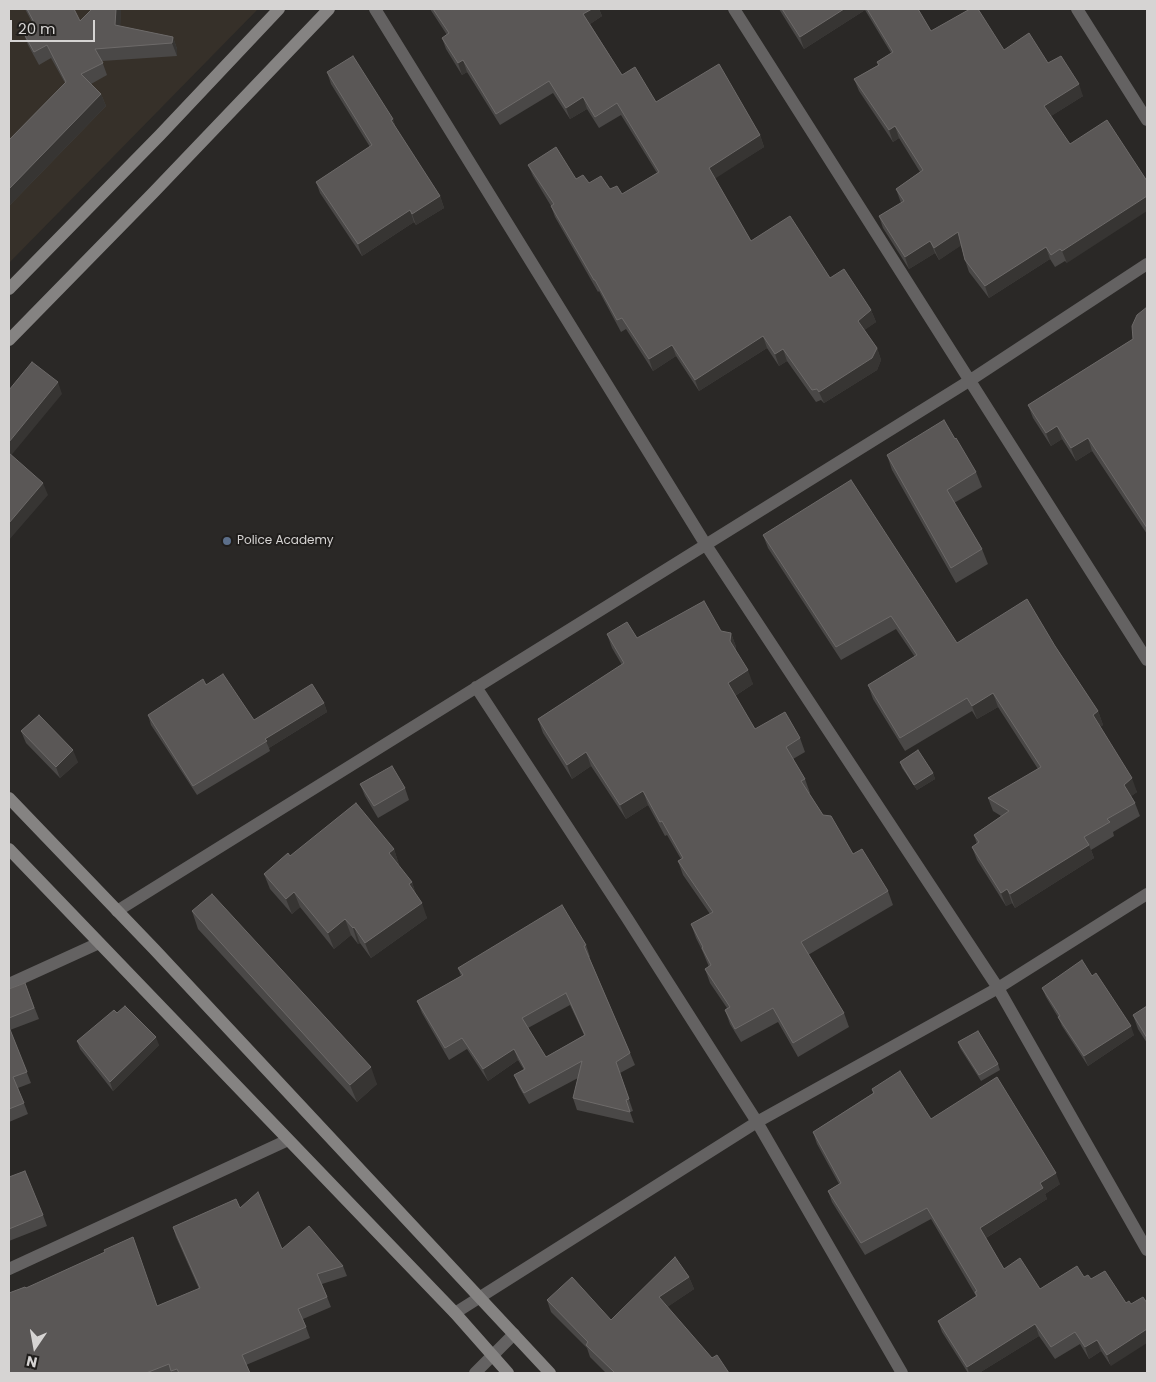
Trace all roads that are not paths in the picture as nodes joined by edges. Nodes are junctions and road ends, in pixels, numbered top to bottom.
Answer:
1 (279, 9) edge
2 (329, 9) edge
3 (375, 9) edge
4 (734, 9) edge
5 (1077, 9) edge
6 (1147, 120) edge
7 (1147, 264) edge
8 (9, 289) edge
9 (9, 340) edge
10 (969, 381) junction
11 (706, 544) junction
12 (1147, 660) edge
13 (476, 687) junction
14 (9, 798) edge
15 (9, 849) edge
16 (1147, 894) edge
17 (116, 911) junction
18 (99, 943) junction
19 (9, 984) edge
20 (998, 988) junction
21 (756, 1122) junction
22 (288, 1140) junction
23 (1147, 1250) edge
24 (9, 1269) edge
25 (479, 1297) junction
26 (455, 1313) junction
27 (514, 1334) junction
28 (492, 1357) junction
29 (475, 1373) edge
30 (508, 1373) edge
31 (550, 1373) edge
32 (902, 1373) edge

1 - 8 street
2 - 9 street
3 - 11 street
4 - 10 street
5 - 6 street
7 - 10 street
10 - 11 street
10 - 12 street
11 - 13 street
11 - 20 street
13 - 17 street
13 - 21 street
14 - 17 street
15 - 18 street
16 - 20 street
17 - 25 street
18 - 19 street
18 - 22 street
20 - 21 street
20 - 23 street
21 - 25 street
21 - 32 street
22 - 24 street
22 - 26 street
25 - 26 street
25 - 27 street
26 - 28 street
27 - 28 street
27 - 31 street
28 - 29 street
28 - 30 street

